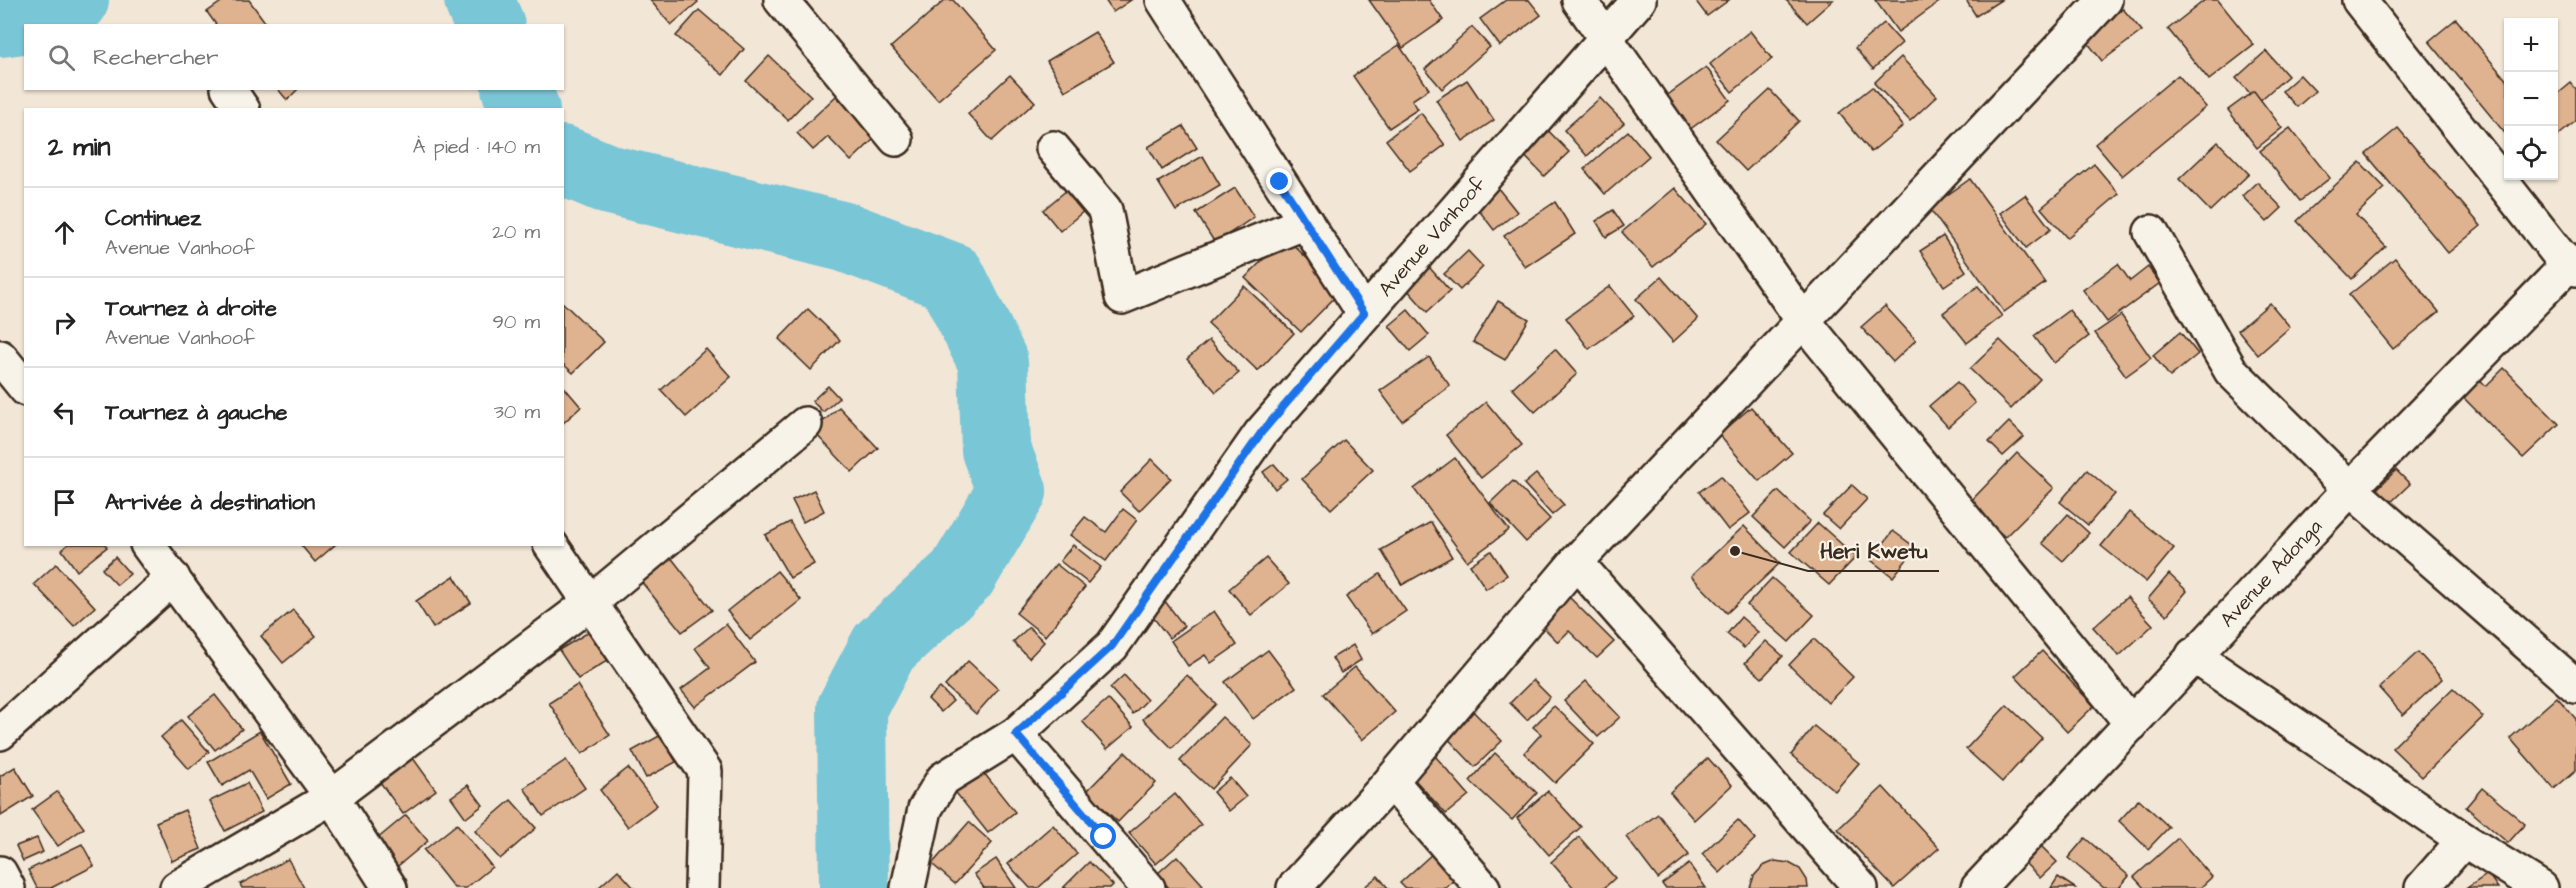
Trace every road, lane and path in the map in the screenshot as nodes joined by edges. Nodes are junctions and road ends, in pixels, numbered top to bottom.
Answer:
1 (781, 0) edge
2 (1163, 0) edge
3 (1579, 0) edge
4 (1639, 0) edge
5 (2105, 0) edge
6 (2359, 0) edge
7 (1604, 37) junction
8 (229, 90) edge
9 (242, 108) edge
10 (896, 139) dead end
11 (1053, 148) dead end
12 (1306, 222) junction
13 (2151, 232) dead end
14 (2570, 257) edge
15 (1364, 313) junction
16 (1802, 320) junction
17 (0, 357) edge
18 (24, 387) edge
19 (805, 423) dead end
20 (2350, 489) junction
21 (149, 546) edge
22 (551, 546) edge
23 (1576, 562) junction
24 (173, 578) junction
25 (591, 602) junction
26 (2193, 655) junction
27 (2576, 686) edge
28 (2132, 724) junction
29 (0, 733) edge
30 (1016, 734) junction
31 (1391, 781) junction
32 (332, 797) junction
33 (2464, 840) junction
34 (0, 873) edge
35 (8, 888) edge
36 (177, 888) edge
37 (390, 888) edge
38 (702, 888) edge
39 (908, 888) edge
40 (1148, 888) edge
41 (1294, 888) edge
42 (1483, 888) edge
43 (1861, 888) edge
44 (1978, 888) edge
45 (2422, 888) edge
46 (2541, 888) edge

1 - 10 street
2 - 12 street
3 - 7 street
4 - 7 street, Avenue Vanhoof
5 - 16 street
6 - 14 street
7 - 15 street, Avenue Vanhoof
7 - 16 street
8 - 9 street
11 - 12 street
12 - 15 street
13 - 20 street
14 - 20 street, Avenue Adonga
15 - 30 street, Avenue Vanhoof
16 - 23 street
16 - 28 street
17 - 18 street
19 - 25 street
20 - 26 street, Avenue Adonga
20 - 27 street
21 - 24 street
22 - 25 street
23 - 31 street
23 - 43 street
24 - 29 street
24 - 32 street
25 - 32 street
25 - 38 street
26 - 28 street, Avenue Adonga
26 - 33 street
28 - 44 street, Avenue Adonga
30 - 39 street, Avenue Vanhoof
30 - 40 street
31 - 41 street
31 - 42 street
32 - 36 street
32 - 37 street
33 - 45 street
33 - 46 street
34 - 35 street

